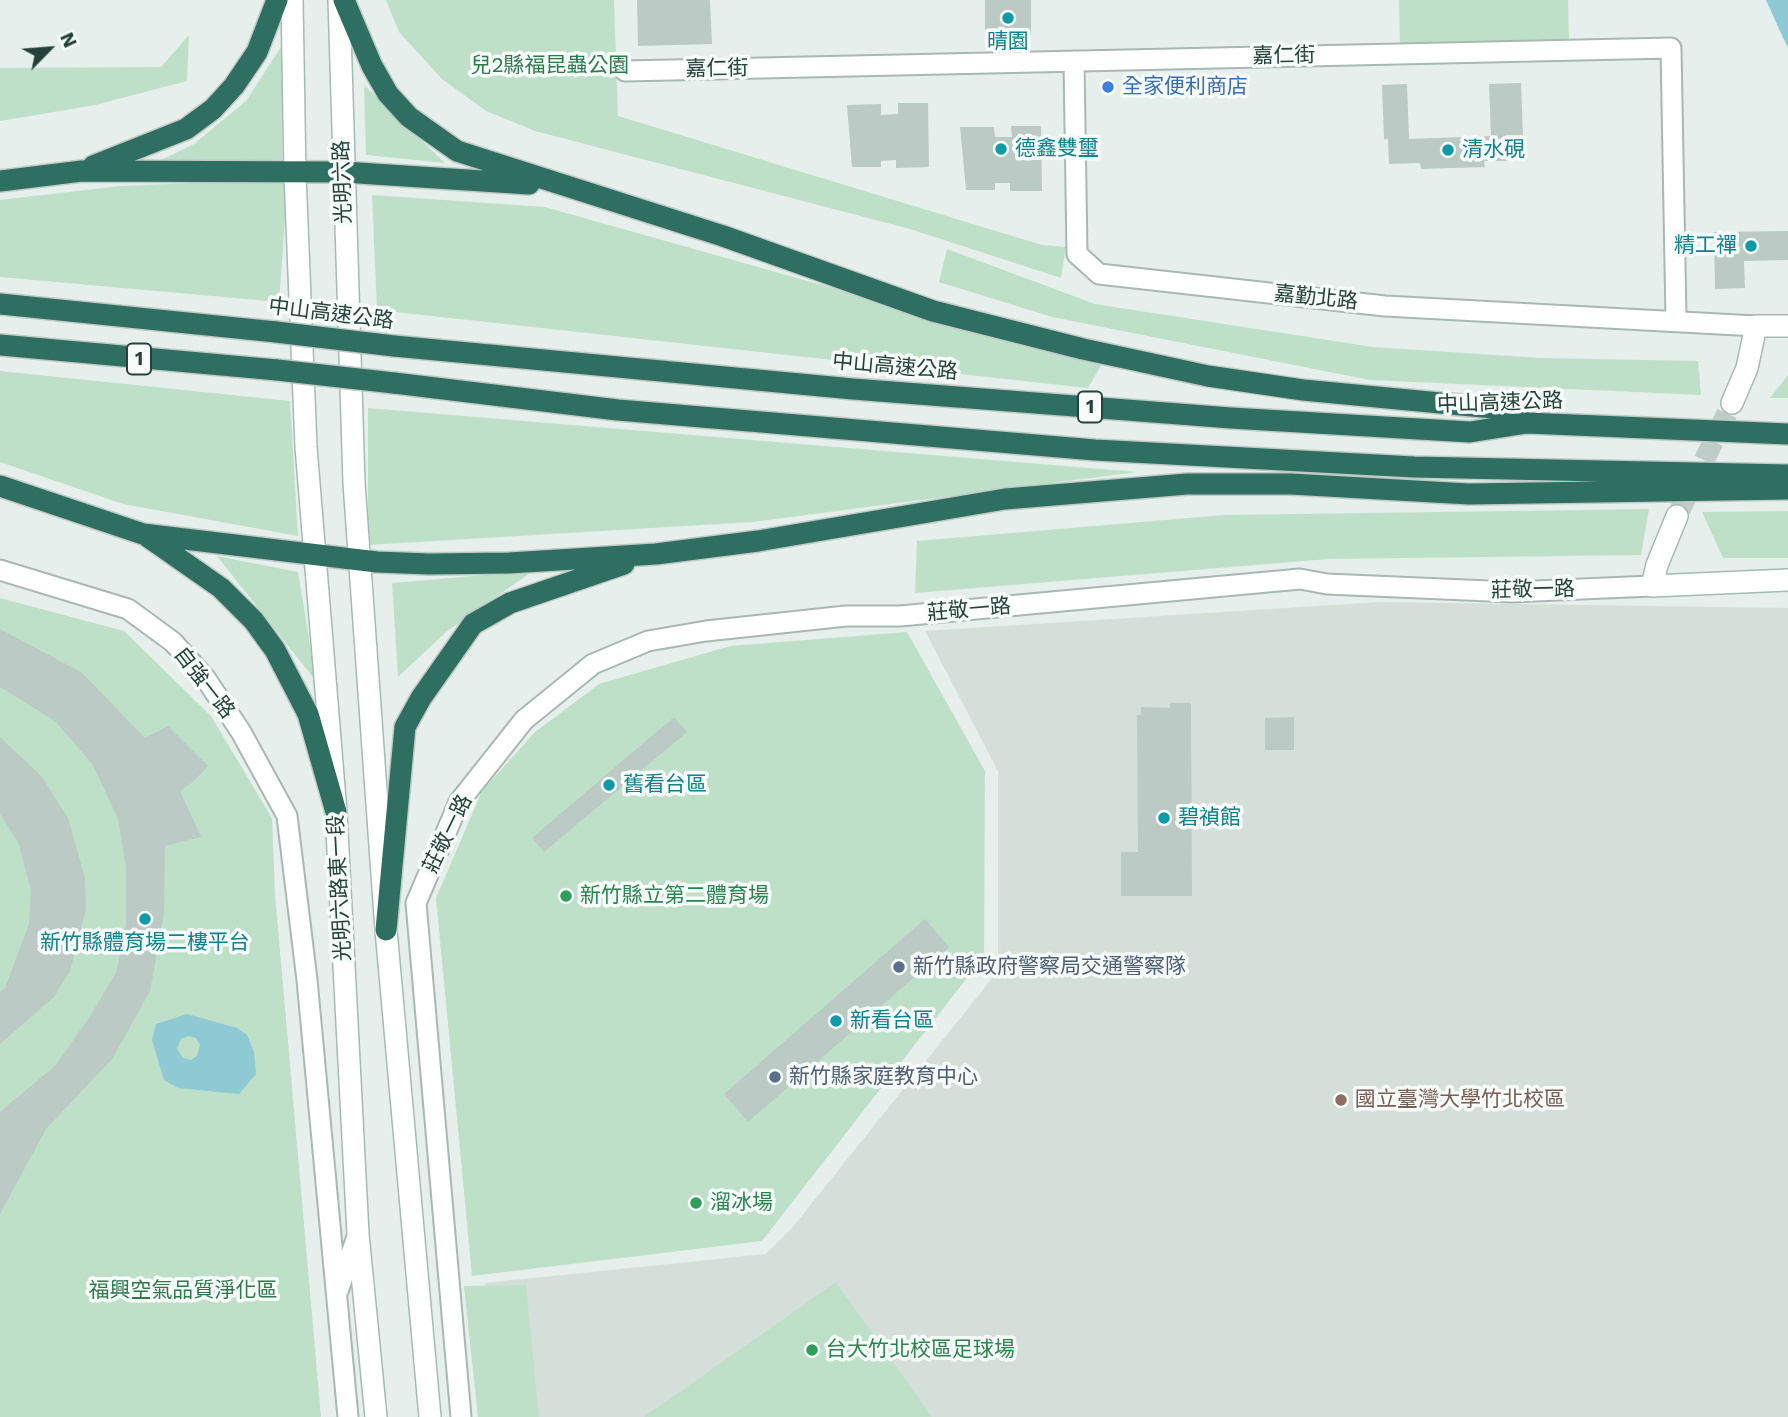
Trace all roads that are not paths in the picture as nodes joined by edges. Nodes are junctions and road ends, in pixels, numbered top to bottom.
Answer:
1 (277, 0) edge
2 (292, 0) edge
3 (342, 0) edge
4 (1074, 61) junction
5 (625, 71) dead end
6 (82, 171) junction
7 (343, 172) junction
8 (295, 174) junction
9 (0, 181) edge
10 (555, 185) junction
11 (0, 304) edge
12 (1676, 319) junction
13 (1756, 326) junction
14 (1788, 326) edge
15 (0, 345) edge
16 (349, 363) joint
17 (1732, 403) tunnel mouth
18 (1527, 423) junction
19 (1788, 434) edge
20 (1788, 475) edge
21 (0, 486) edge
22 (1788, 489) edge
23 (1677, 516) tunnel mouth
24 (143, 534) junction
25 (314, 554) junction
26 (656, 554) junction
27 (361, 559) junction
28 (0, 570) edge
29 (1788, 580) edge
30 (1652, 586) junction
31 (336, 812) junction
32 (287, 816) joint
33 (386, 930) junction
34 (358, 1234) junction
35 (336, 1295) junction
36 (348, 1417) edge
37 (376, 1417) edge
38 (430, 1417) edge
39 (460, 1417) edge

1 - 6 highway
2 - 8 main road
3 - 7 main road, 光明六路
3 - 10 highway
4 - 5 street, 嘉仁街
4 - 12 street, 嘉勤北路
4 - 12 street, 嘉仁街
6 - 8 highway
6 - 9 highway
7 - 8 highway
7 - 10 highway
7 - 16 main road, 光明六路
8 - 25 main road, 光明六路東一段
10 - 18 highway
11 - 18 highway, 中山高速公路 / 1, bridge
12 - 13 street, 嘉勤北路
13 - 14 main road, 嘉勤北路
13 - 17 main road
15 - 20 highway, 1, bridge
16 - 27 main road, 光明六路東一段
18 - 19 highway, 中山高速公路 / 1
21 - 24 highway
22 - 26 highway
23 - 30 main road
24 - 25 highway
24 - 31 highway
25 - 27 highway
25 - 31 main road, 光明六路東一段
26 - 27 highway
26 - 33 highway
27 - 33 main road, 光明六路東一段
28 - 32 street, 自強一路
29 - 30 main road, 莊敬一路
30 - 39 street, 莊敬一路
31 - 34 main road, 光明六路東一段
32 - 35 street, 光明六路東一段
33 - 38 main road, 光明六路東一段
34 - 35 street
34 - 37 main road, 光明六路東一段
35 - 36 street, 光明六路東一段

